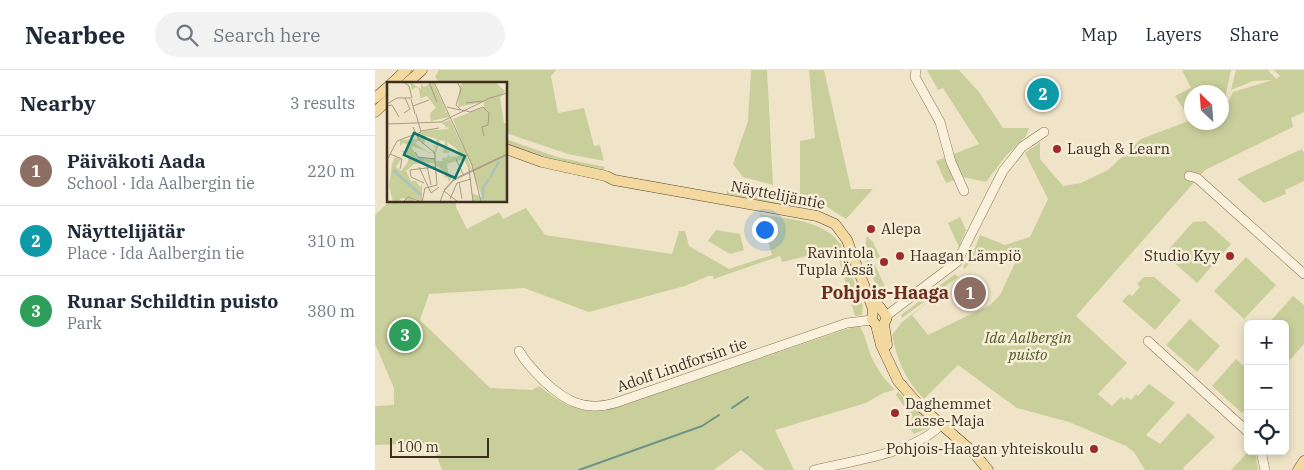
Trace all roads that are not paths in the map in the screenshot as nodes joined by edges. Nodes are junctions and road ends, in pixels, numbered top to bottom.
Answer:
1 (916, 70) edge
2 (409, 77) edge
3 (397, 82) edge
4 (387, 88) edge
5 (375, 98) edge
6 (387, 101) edge
7 (375, 112) edge
8 (1044, 132) dead end
9 (507, 149) edge
10 (1189, 176) dead end
11 (964, 191) dead end
12 (1304, 274) edge
13 (879, 319) junction
14 (1148, 341) dead end
15 (519, 351) dead end
16 (942, 423) junction
17 (1244, 428) edge
18 (1262, 455) edge
19 (1304, 462) edge
20 (814, 470) edge
21 (988, 470) edge
22 (1265, 470) edge
23 (1298, 470) edge

1 - 11 street
2 - 3 main road
4 - 5 main road
6 - 7 main road
8 - 13 street
9 - 13 main road, Näyttelijäntie
10 - 12 street
13 - 15 street, Adolf Lindforsin tie
13 - 16 main road, Näyttelijäntie
14 - 17 street
16 - 20 street
16 - 21 main road, Näyttelijäntie
18 - 22 street
19 - 23 main road

